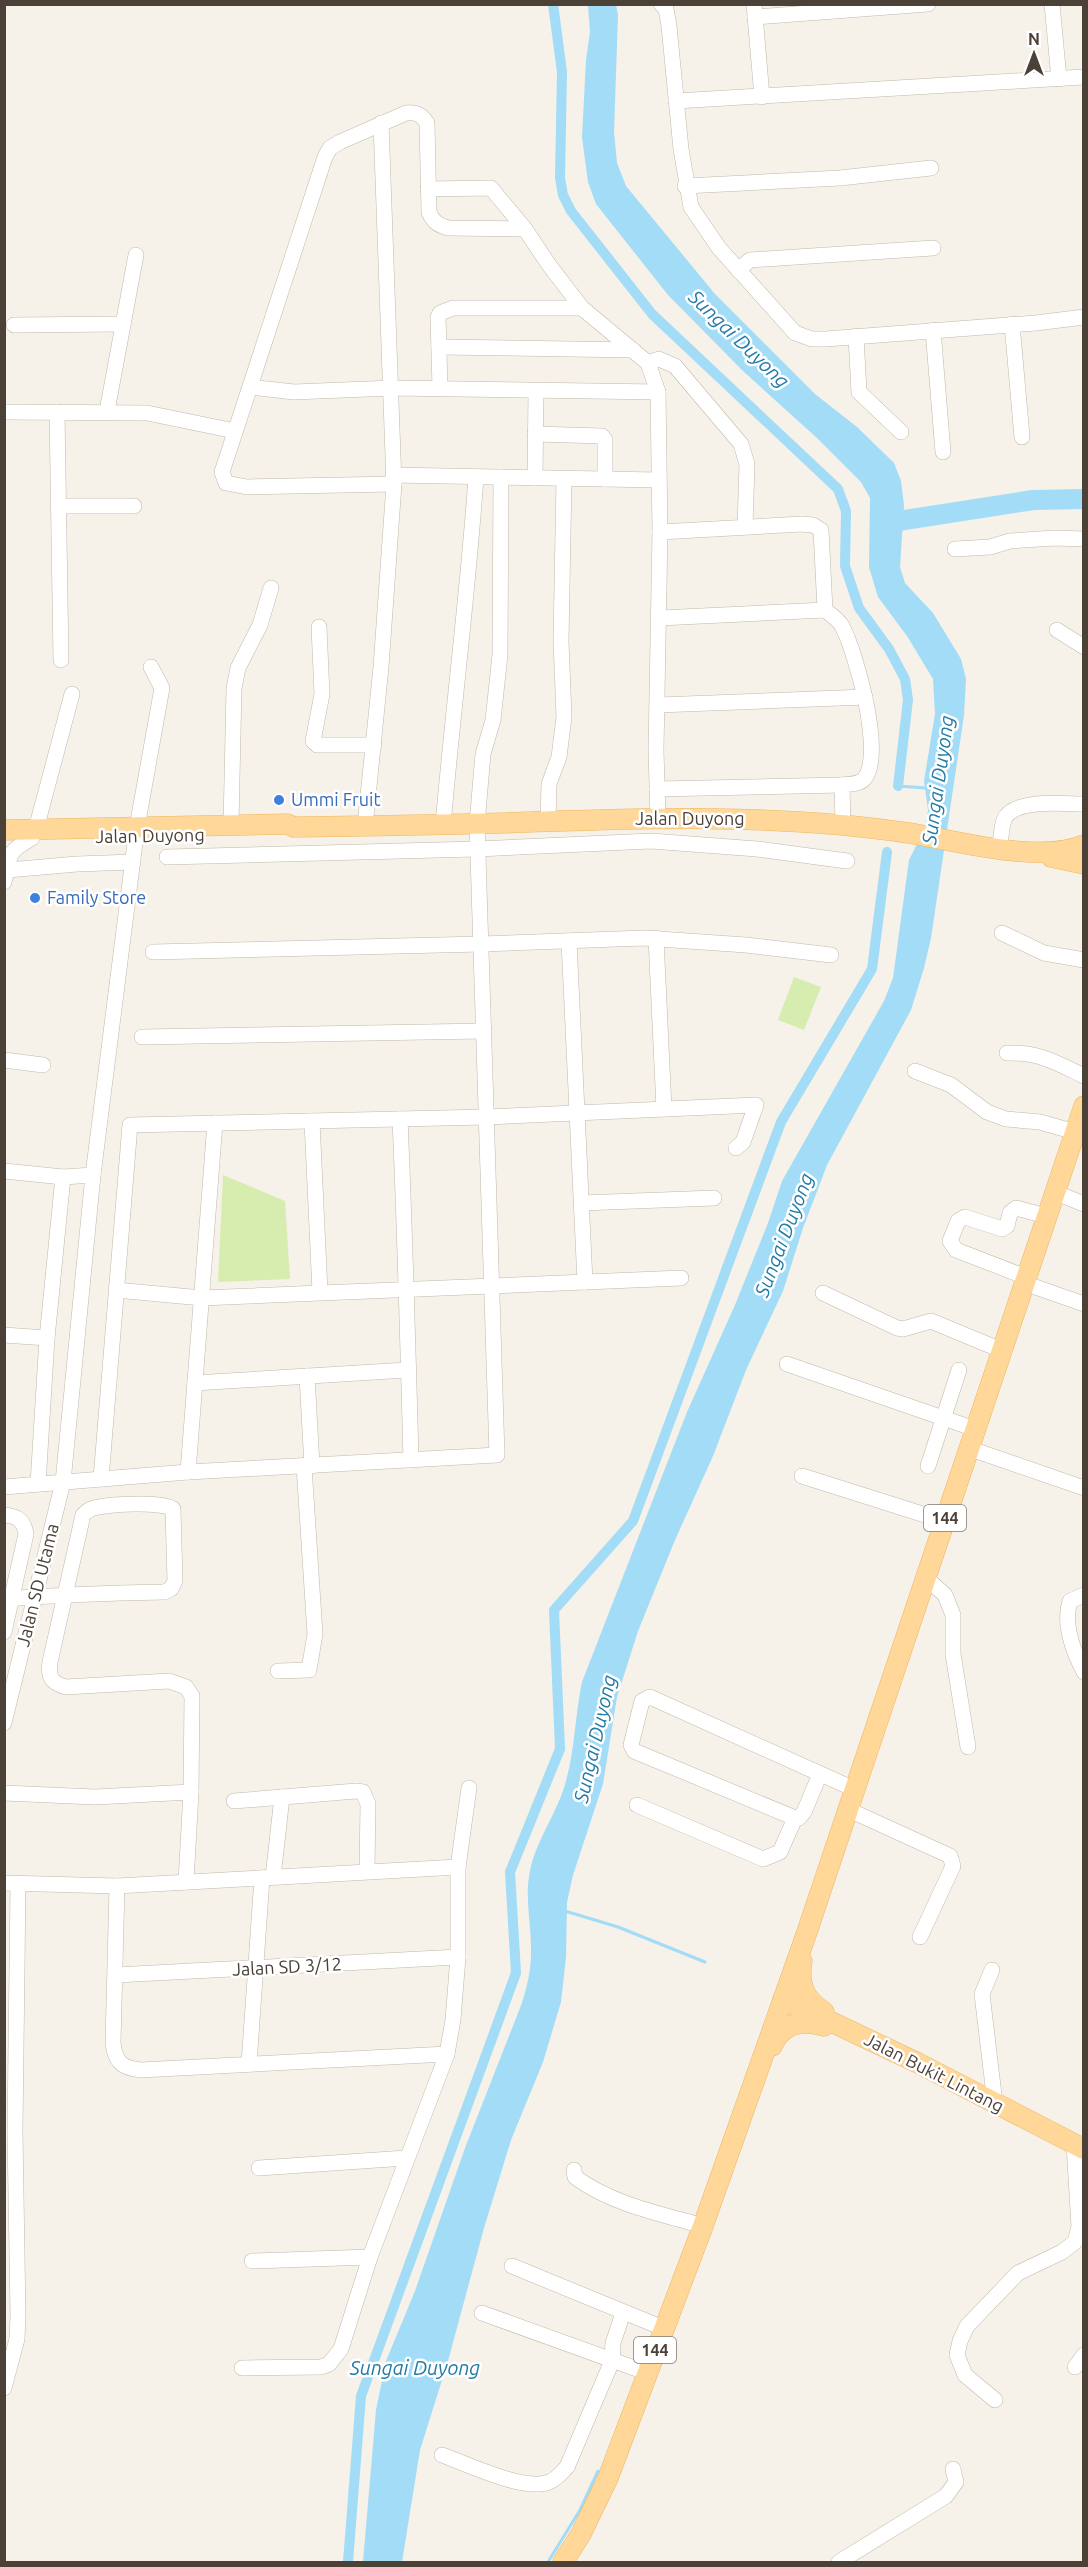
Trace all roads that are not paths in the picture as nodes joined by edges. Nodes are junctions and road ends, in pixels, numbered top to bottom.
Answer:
1 (661, 4) edge
2 (928, 4) edge
3 (1052, 4) edge
4 (895, 6) edge
5 (754, 11) edge
6 (1083, 77) edge
7 (1059, 79) junction
8 (762, 96) junction
9 (676, 101) junction
10 (381, 123) junction
11 (931, 168) dead end
12 (685, 186) junction
13 (428, 189) junction
14 (525, 229) junction
15 (933, 248) dead end
16 (136, 255) dead end
17 (738, 270) junction
18 (582, 308) junction
19 (1083, 317) edge
20 (123, 324) junction
21 (1012, 324) junction
22 (14, 325) dead end
23 (933, 330) junction
24 (856, 336) junction
25 (439, 347) junction
26 (633, 350) junction
27 (648, 363) junction
28 (250, 387) junction
29 (392, 388) junction
30 (440, 388) junction
31 (536, 391) junction
32 (658, 392) junction
33 (107, 411) junction
34 (4, 412) edge
35 (57, 412) junction
36 (235, 431) junction
37 (901, 432) dead end
38 (535, 434) junction
39 (1022, 437) dead end
40 (943, 452) dead end
41 (476, 477) junction
42 (501, 477) junction
43 (534, 478) junction
44 (394, 479) junction
45 (564, 479) junction
46 (605, 479) junction
47 (659, 480) junction
48 (59, 506) junction
49 (134, 506) dead end
50 (745, 527) junction
51 (660, 532) junction
52 (1083, 538) edge
53 (955, 549) dead end
54 (271, 588) dead end
55 (825, 610) junction
56 (660, 618) junction
57 (320, 627) dead end
58 (1057, 630) dead end
59 (1083, 647) edge
60 (61, 660) dead end
61 (151, 667) dead end
62 (72, 694) dead end
63 (865, 697) junction
64 (658, 705) junction
65 (374, 745) junction
66 (842, 785) junction
67 (657, 789) junction
68 (1083, 804) edge
69 (658, 818) junction
70 (548, 821) junction
71 (477, 824) junction
72 (843, 824) junction
73 (231, 825) junction
74 (443, 825) junction
75 (365, 826) junction
76 (294, 827) junction
77 (4, 830) edge
78 (137, 831) junction
79 (34, 834) junction
80 (4, 839) edge
81 (1083, 845) edge
82 (477, 849) junction
83 (1009, 849) junction
84 (167, 857) dead end
85 (847, 861) dead end
86 (133, 862) junction
87 (1083, 864) edge
88 (6, 876) edge
89 (1002, 933) dead end
90 (656, 938) junction
91 (569, 941) junction
92 (481, 944) junction
93 (153, 952) dead end
94 (831, 955) dead end
95 (1083, 960) edge
96 (484, 1031) junction
97 (142, 1037) dead end
98 (1007, 1053) dead end
99 (4, 1060) edge
100 (44, 1065) dead end
101 (915, 1071) dead end
102 (1083, 1076) edge
103 (1083, 1106) edge
104 (664, 1110) junction
105 (578, 1113) junction
106 (487, 1117) junction
107 (400, 1119) junction
108 (312, 1121) junction
109 (216, 1123) junction
110 (1075, 1132) junction
111 (736, 1148) dead end
112 (4, 1172) edge
113 (93, 1175) junction
114 (63, 1177) junction
115 (1054, 1192) junction
116 (714, 1198) dead end
117 (582, 1203) junction
118 (1083, 1204) edge
119 (1046, 1216) junction
120 (681, 1278) dead end
121 (1025, 1280) junction
122 (585, 1282) junction
123 (492, 1285) junction
124 (408, 1289) junction
125 (116, 1290) junction
126 (321, 1293) junction
127 (823, 1293) dead end
128 (202, 1298) junction
129 (1083, 1304) edge
130 (4, 1335) edge
131 (48, 1338) junction
132 (1001, 1350) junction
133 (787, 1364) dead end
134 (407, 1370) junction
135 (959, 1370) dead end
136 (307, 1376) junction
137 (195, 1383) junction
138 (944, 1419) junction
139 (972, 1438) junction
140 (411, 1460) junction
141 (308, 1466) junction
142 (928, 1466) dead end
143 (188, 1472) junction
144 (802, 1476) dead end
145 (100, 1479) junction
146 (63, 1482) junction
147 (38, 1484) junction
148 (4, 1487) edge
149 (1083, 1488) edge
150 (4, 1515) edge
151 (944, 1521) junction
152 (925, 1577) junction
153 (1083, 1594) edge
154 (64, 1596) junction
155 (36, 1597) junction
156 (8, 1599) edge
157 (4, 1632) edge
158 (278, 1671) dead end
159 (1083, 1672) edge
160 (4, 1723) edge
161 (968, 1747) dead end
162 (820, 1774) junction
163 (469, 1788) dead end
164 (854, 1789) junction
165 (191, 1792) junction
166 (4, 1793) edge
167 (282, 1797) junction
168 (234, 1801) dead end
169 (637, 1805) dead end
170 (847, 1809) junction
171 (795, 1818) junction
172 (458, 1867) junction
173 (367, 1871) junction
174 (268, 1878) junction
175 (186, 1882) junction
176 (11, 1884) edge
177 (117, 1886) junction
178 (807, 1932) junction
179 (920, 1937) dead end
180 (458, 1957) junction
181 (256, 1969) junction
182 (992, 1970) dead end
183 (116, 1975) junction
184 (783, 1999) junction
185 (878, 2044) junction
186 (447, 2054) junction
187 (249, 2064) junction
188 (995, 2103) junction
189 (745, 2105) junction
190 (1079, 2146) edge
191 (406, 2158) junction
192 (259, 2168) dead end
193 (574, 2170) dead end
194 (703, 2226) junction
195 (370, 2257) junction
196 (252, 2261) dead end
197 (512, 2266) dead end
198 (482, 2313) dead end
199 (623, 2313) junction
200 (663, 2328) junction
201 (612, 2361) junction
202 (242, 2368) dead end
203 (648, 2373) junction
204 (4, 2388) edge
205 (995, 2400) dead end
206 (442, 2455) dead end
207 (953, 2469) dead end
208 (563, 2562) edge
209 (839, 2562) edge

1 - 9 street
2 - 4 street
3 - 7 street
4 - 5 street
5 - 8 street
6 - 7 street
7 - 8 street
8 - 9 street
9 - 12 street
10 - 13 street
10 - 28 street
10 - 29 street
11 - 12 street
12 - 17 street
13 - 14 street
13 - 14 street
14 - 18 street
15 - 17 street
16 - 20 street
17 - 24 street
18 - 25 street
18 - 26 street
19 - 21 street
20 - 22 street
20 - 33 street
21 - 23 street
21 - 39 street
23 - 24 street
23 - 40 street
24 - 37 street
25 - 26 street
25 - 30 street
26 - 27 street
27 - 32 street
27 - 50 street
28 - 29 street
28 - 36 street
29 - 30 street
29 - 44 street
30 - 31 street
31 - 32 street
31 - 38 street
32 - 47 street
33 - 35 street
33 - 36 street
34 - 35 street
35 - 48 street
36 - 44 street
38 - 43 street
38 - 46 street
41 - 42 street
41 - 44 street
41 - 74 street
42 - 43 street
42 - 71 street
43 - 45 street
44 - 65 street
45 - 46 street
45 - 70 street
46 - 47 street
47 - 51 street
48 - 49 street
48 - 60 street
50 - 51 street
50 - 55 street
51 - 56 street
52 - 53 street
54 - 73 street
55 - 56 street
55 - 63 street
56 - 64 street
57 - 65 street
58 - 59 street
61 - 78 street, Jalan SD Utama
62 - 79 street
63 - 64 street
63 - 66 street
64 - 67 street
65 - 75 street
66 - 67 street
66 - 72 street
67 - 69 street
68 - 83 street
69 - 70 main road, Jalan Duyong
69 - 72 main road, Jalan Duyong
70 - 71 main road, Jalan Duyong
71 - 74 main road, Jalan Duyong
71 - 82 street
72 - 83 main road, Jalan Duyong
73 - 76 main road, Jalan Duyong
73 - 78 main road, Jalan Duyong
74 - 75 main road, Jalan Duyong
75 - 76 main road, Jalan Duyong
76 - 78 main road, Jalan Duyong
77 - 79 main road, Jalan Duyong
78 - 79 main road, Jalan Duyong
78 - 86 street, Jalan SD Utama
79 - 80 main road, Jalan Duyong
79 - 88 street
81 - 83 main road, Jalan Duyong
82 - 84 street
82 - 85 street
82 - 92 street
83 - 87 main road
86 - 88 street
86 - 113 street, Jalan SD Utama
89 - 95 street
90 - 91 street
90 - 94 street
90 - 104 street
91 - 92 street
91 - 105 street
92 - 93 street
92 - 96 street
96 - 97 street
96 - 106 street
98 - 102 street
99 - 100 street
101 - 110 street
103 - 110 main road, 144
104 - 105 street
104 - 111 street
105 - 106 street
105 - 117 street
106 - 107 street
106 - 123 street
107 - 108 street
107 - 124 street
108 - 109 street
108 - 126 street
109 - 125 street
109 - 128 street
110 - 115 main road, 144
112 - 114 street
113 - 114 street
113 - 146 street, Jalan SD Utama
114 - 131 street
115 - 118 street
115 - 119 main road, 144
116 - 117 street
117 - 122 street
119 - 121 main road, 144
119 - 121 street
120 - 122 street
121 - 129 street
121 - 132 main road, 144
122 - 123 street
123 - 124 street
123 - 140 street
124 - 126 street
124 - 134 street
125 - 128 street
125 - 145 street
126 - 128 street
127 - 132 street
128 - 137 street
130 - 131 street
131 - 147 street
132 - 139 main road, 144
133 - 138 street
134 - 136 street
134 - 140 street
135 - 138 street
136 - 137 street
136 - 141 street
137 - 143 street
138 - 139 street
138 - 142 street
139 - 149 street
139 - 151 main road, 144
140 - 141 street
141 - 143 street
141 - 158 street
143 - 145 street
144 - 151 street
145 - 146 street
146 - 147 street
146 - 155 street, Jalan SD Utama
147 - 148 street
150 - 156 street
151 - 152 main road, 144
152 - 161 street
152 - 164 main road, 144
153 - 159 street
154 - 154 street
154 - 155 street
154 - 165 street
155 - 156 street
155 - 160 street, Jalan SD Utama
156 - 157 street
162 - 164 street
162 - 171 street
162 - 171 street
163 - 172 street
164 - 170 main road, 144
165 - 166 street
165 - 175 street
167 - 168 street
167 - 173 street
167 - 174 street
169 - 171 street
170 - 178 main road, 144
170 - 179 street
172 - 173 street
172 - 180 street
173 - 174 street
174 - 175 street
174 - 181 street
175 - 177 street
176 - 177 street
176 - 204 street
177 - 183 street
178 - 184 main road, 144
178 - 185 main road
180 - 181 street, Jalan SD 3/12
180 - 186 street
181 - 183 street, Jalan SD 3/12
181 - 187 street
182 - 188 street
183 - 187 street
184 - 185 main road, Jalan Bukit Lintang
184 - 189 main road, 144
185 - 188 main road, Jalan Bukit Lintang
185 - 189 main road
186 - 187 street
186 - 191 street
188 - 190 main road, Jalan Bukit Lintang
189 - 194 main road, 144
190 - 205 street
191 - 192 street
191 - 195 street
193 - 194 street
194 - 200 main road, 144
195 - 196 street
195 - 202 street
197 - 199 street
198 - 201 street
199 - 200 street
199 - 201 street
200 - 203 main road, 144
201 - 203 street
201 - 206 street
203 - 208 main road, 144
207 - 209 street

